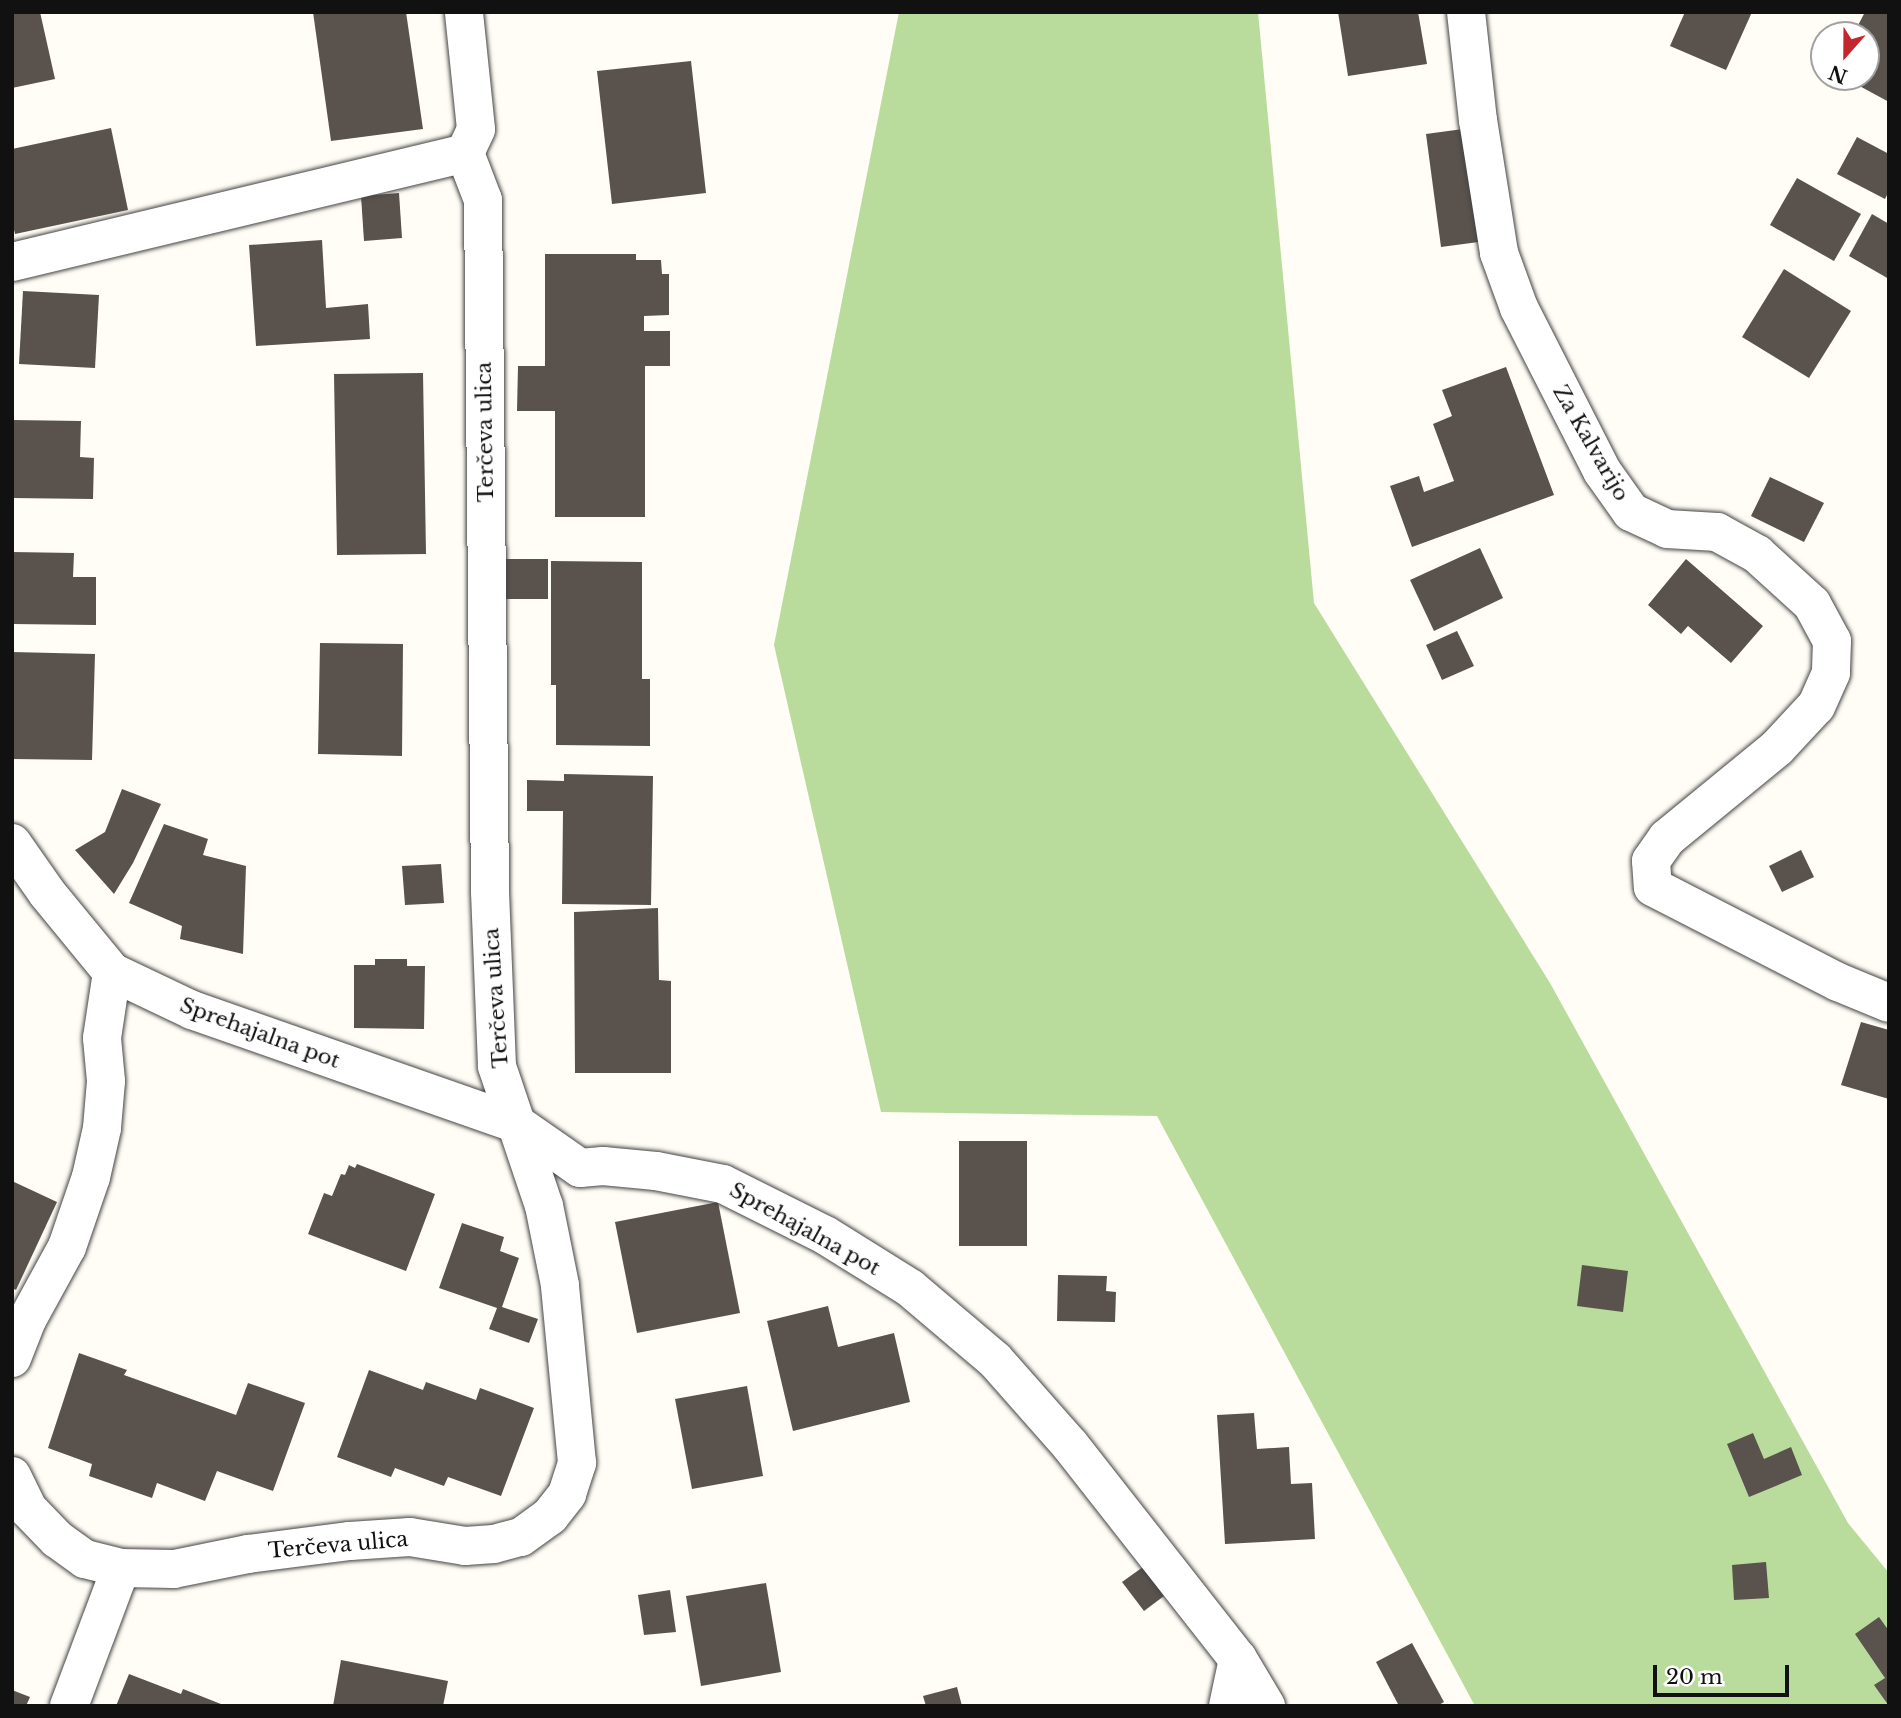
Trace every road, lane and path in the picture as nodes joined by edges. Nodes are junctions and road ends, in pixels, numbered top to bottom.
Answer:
1 (464, 12) edge
2 (1466, 12) edge
3 (465, 153) junction
4 (12, 262) edge
5 (12, 843) edge
6 (112, 972) junction
7 (1889, 1003) edge
8 (517, 1124) junction
9 (580, 1168) junction
10 (544, 1206) junction
11 (12, 1358) edge
12 (12, 1476) edge
13 (121, 1568) junction
14 (1237, 1659) junction
15 (69, 1706) edge
16 (1228, 1706) edge
17 (1266, 1706) edge

1 - 3 street
2 - 7 street, Za Kalvarijo
3 - 4 street
3 - 8 street, Terčeva ulica
5 - 6 street, Sprehajalna pot
6 - 8 street, Sprehajalna pot
6 - 11 street
8 - 9 street, Sprehajalna pot
8 - 10 street, Terčeva ulica
9 - 10 street
9 - 14 street, Sprehajalna pot
10 - 13 street, Terčeva ulica
12 - 13 street, Terčeva ulica
13 - 15 street
14 - 16 street
14 - 17 street, Sprehajalna pot

